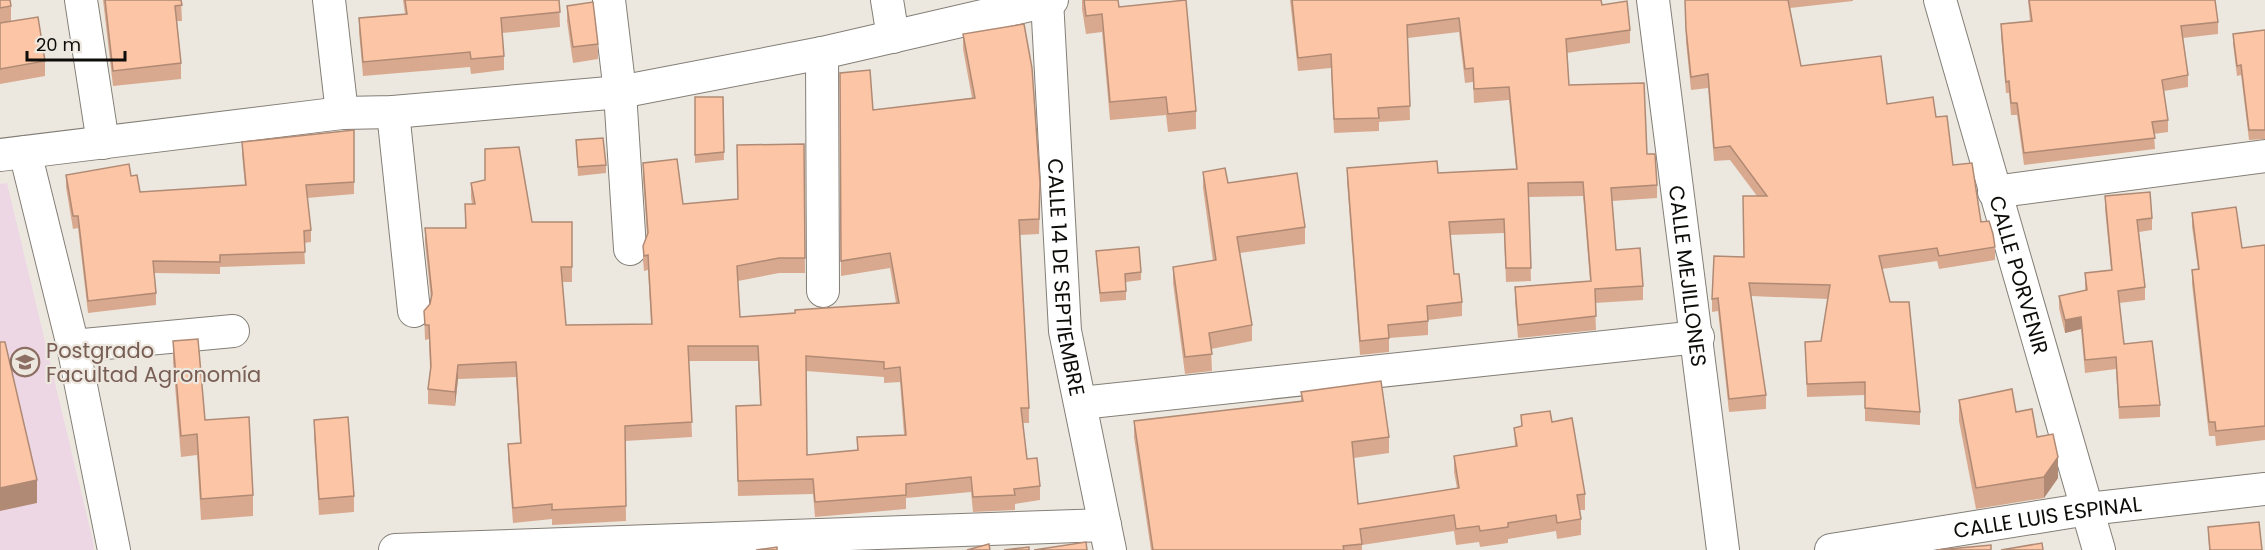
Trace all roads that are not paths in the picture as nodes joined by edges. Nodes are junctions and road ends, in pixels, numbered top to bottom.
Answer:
1 (81, 0) edge
2 (329, 0) edge
3 (609, 0) edge
4 (887, 0) edge
5 (1653, 0) edge
6 (1940, 0) edge
7 (1049, 1) edge
8 (893, 37) junction
9 (822, 53) junction
10 (620, 92) junction
11 (393, 112) junction
12 (342, 113) junction
13 (102, 143) junction
14 (13, 153) edge
15 (2265, 156) edge
16 (1994, 192) junction
17 (630, 249) dead end
18 (823, 291) dead end
19 (414, 310) dead end
20 (233, 331) dead end
21 (1698, 337) junction
22 (73, 346) junction
23 (1081, 403) junction
24 (2265, 489) edge
25 (2088, 509) junction
26 (1108, 538) edge
27 (650, 546) edge
28 (114, 550) edge
29 (395, 550) edge
30 (1723, 550) edge
31 (1831, 550) edge
32 (2098, 550) edge

1 - 13 street
2 - 12 street
3 - 10 street
4 - 8 street
5 - 21 street, CALLE MEJILLONES
6 - 16 street, CALLE PORVENIR
7 - 8 street
7 - 23 street, CALLE 14 DE SEPTIEMBRE
8 - 9 street
9 - 10 street
9 - 18 street
10 - 11 street
10 - 17 street
11 - 12 street
11 - 19 street
12 - 13 street
13 - 14 street
14 - 22 street
15 - 16 street
16 - 25 street, CALLE PORVENIR
20 - 22 street
21 - 23 street
21 - 30 street, CALLE MEJILLONES
22 - 28 street
23 - 26 street, CALLE 14 DE SEPTIEMBRE
24 - 25 street, CALLE LUIS ESPINAL
25 - 31 street, CALLE LUIS ESPINAL
25 - 32 street, CALLE PORVENIR
26 - 27 street
27 - 29 street

